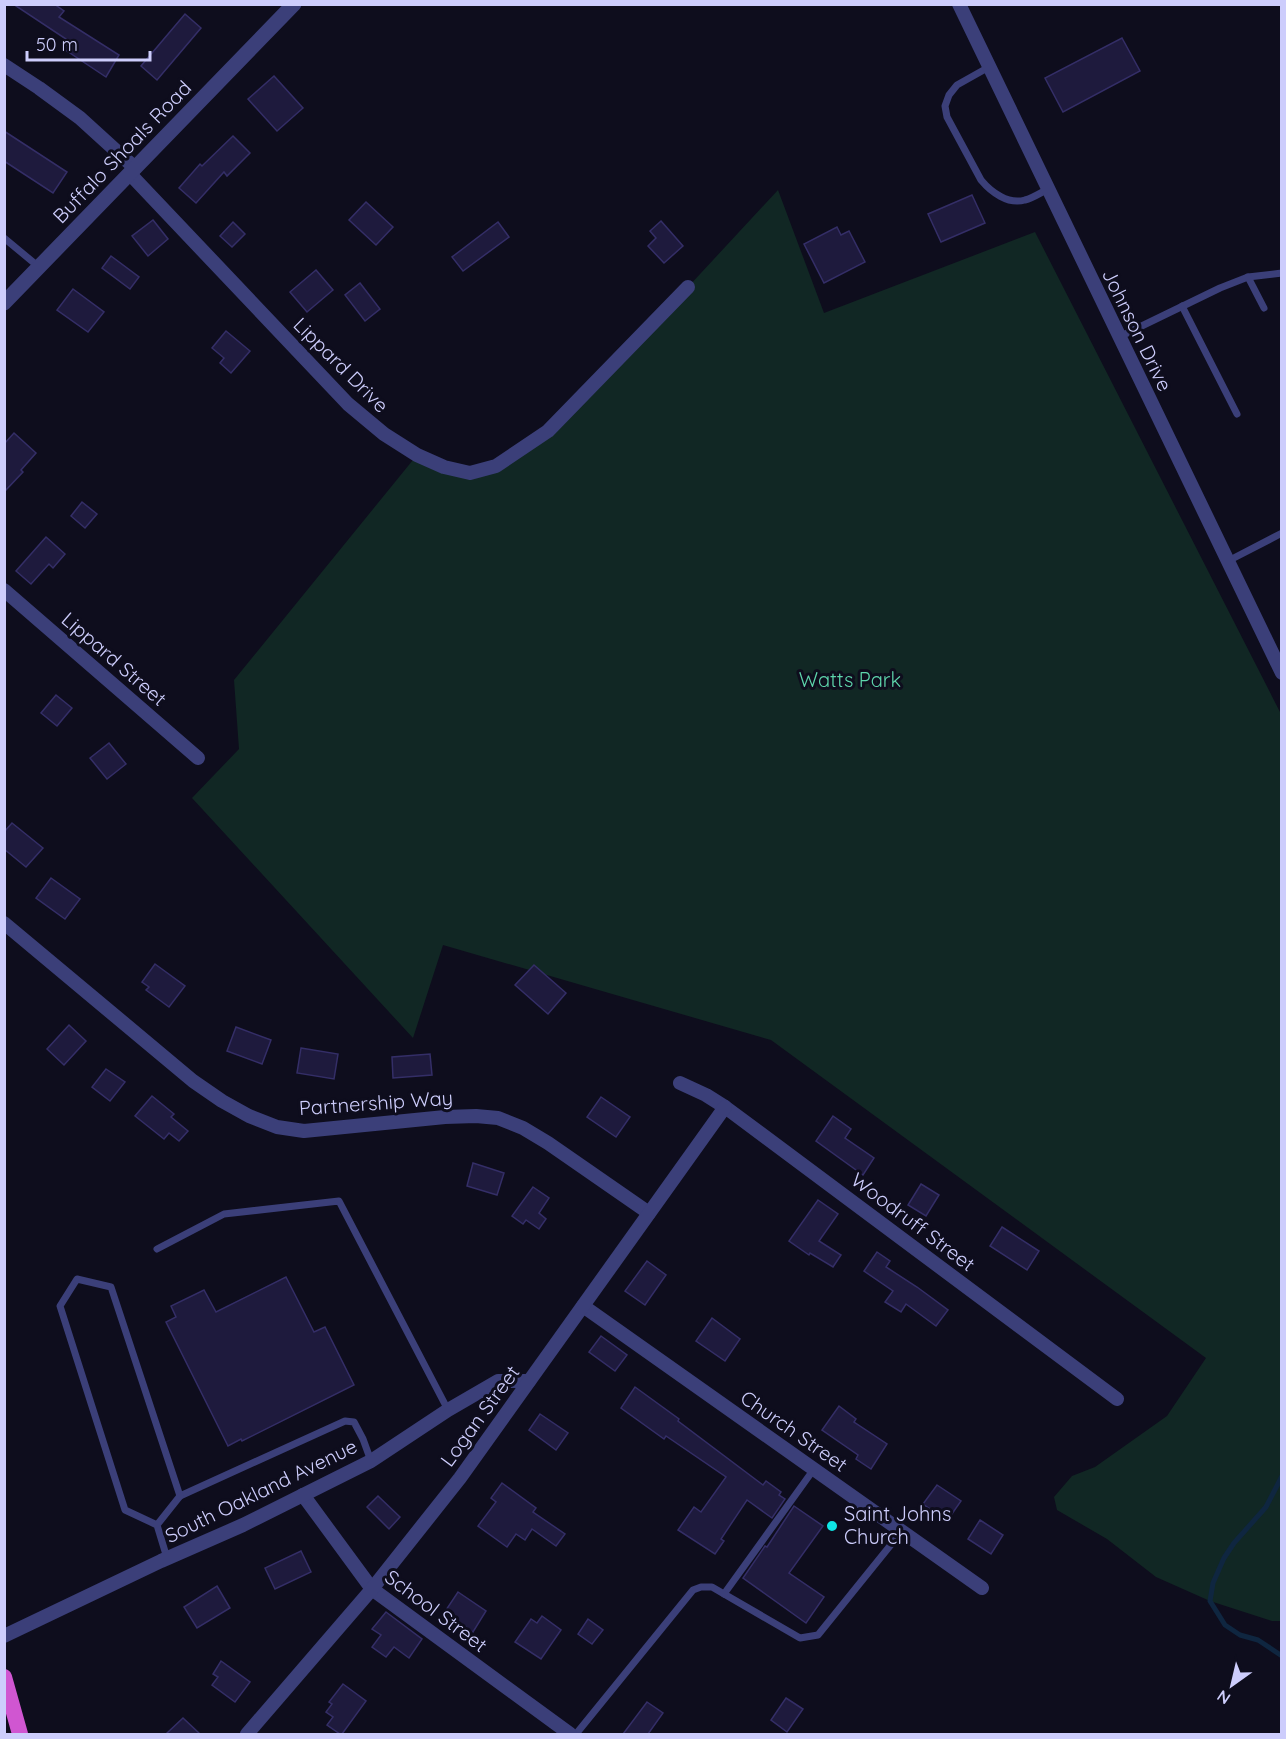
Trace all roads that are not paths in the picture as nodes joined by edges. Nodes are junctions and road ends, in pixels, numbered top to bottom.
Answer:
1 (294, 4) edge
2 (959, 4) edge
3 (4, 65) edge
4 (989, 67) junction
5 (132, 171) junction
6 (1048, 189) junction
7 (4, 238) edge
8 (39, 267) junction
9 (1281, 273) edge
10 (1248, 277) junction
11 (688, 287) dead end
12 (4, 303) edge
13 (1182, 306) junction
14 (1264, 308) dead end
15 (1119, 337) junction
16 (1237, 414) dead end
17 (1281, 533) edge
18 (1227, 562) junction
19 (4, 590) edge
20 (1281, 673) edge
21 (198, 758) dead end
22 (4, 922) edge
23 (680, 1083) dead end
24 (725, 1107) junction
25 (649, 1213) junction
26 (157, 1249) dead end
27 (583, 1306) junction
28 (529, 1381) junction
29 (1118, 1399) dead end
30 (448, 1410) junction
31 (371, 1461) junction
32 (813, 1469) junction
33 (303, 1495) junction
34 (180, 1496) junction
35 (157, 1525) junction
36 (902, 1531) junction
37 (167, 1558) junction
38 (982, 1588) dead end
39 (372, 1589) junction
40 (724, 1594) junction
41 (4, 1636) edge
42 (4, 1677) edge
43 (254, 1732) edge
44 (20, 1734) edge
45 (570, 1734) edge
46 (576, 1734) edge

1 - 5 street, Buffalo Shoals Road
2 - 4 street, Johnson Drive
3 - 5 street, Lippard Drive
4 - 6 street, Johnson Drive
4 - 6 lane
5 - 8 street, Buffalo Shoals Road
5 - 11 street, Lippard Drive
6 - 15 street, Johnson Drive
7 - 8 lane
8 - 12 street, Buffalo Shoals Road
9 - 10 lane
10 - 13 lane
10 - 14 lane
13 - 15 lane
13 - 16 lane
15 - 18 street, Johnson Drive
17 - 18 lane
18 - 20 street, Johnson Drive
19 - 21 street, Lippard Street
22 - 25 street, Partnership Way
23 - 24 street, Woodruff Street
24 - 25 street, Logan Street
24 - 29 street, Woodruff Street
25 - 27 street, Logan Street
26 - 30 lane
27 - 28 street, Logan Street
27 - 32 street, Church Street
28 - 30 street, South Oakland Avenue
28 - 39 street, Logan Street
30 - 31 street, South Oakland Avenue
31 - 33 street, South Oakland Avenue
31 - 34 lane
32 - 36 street, Church Street
32 - 40 lane
33 - 37 street, South Oakland Avenue
33 - 39 street, School Street
34 - 35 lane
34 - 35 lane
35 - 37 lane
36 - 38 street, Church Street
36 - 40 lane
37 - 41 street, South Oakland Avenue
39 - 43 street, Logan Street
39 - 45 street, School Street
40 - 46 lane
42 - 44 highway

